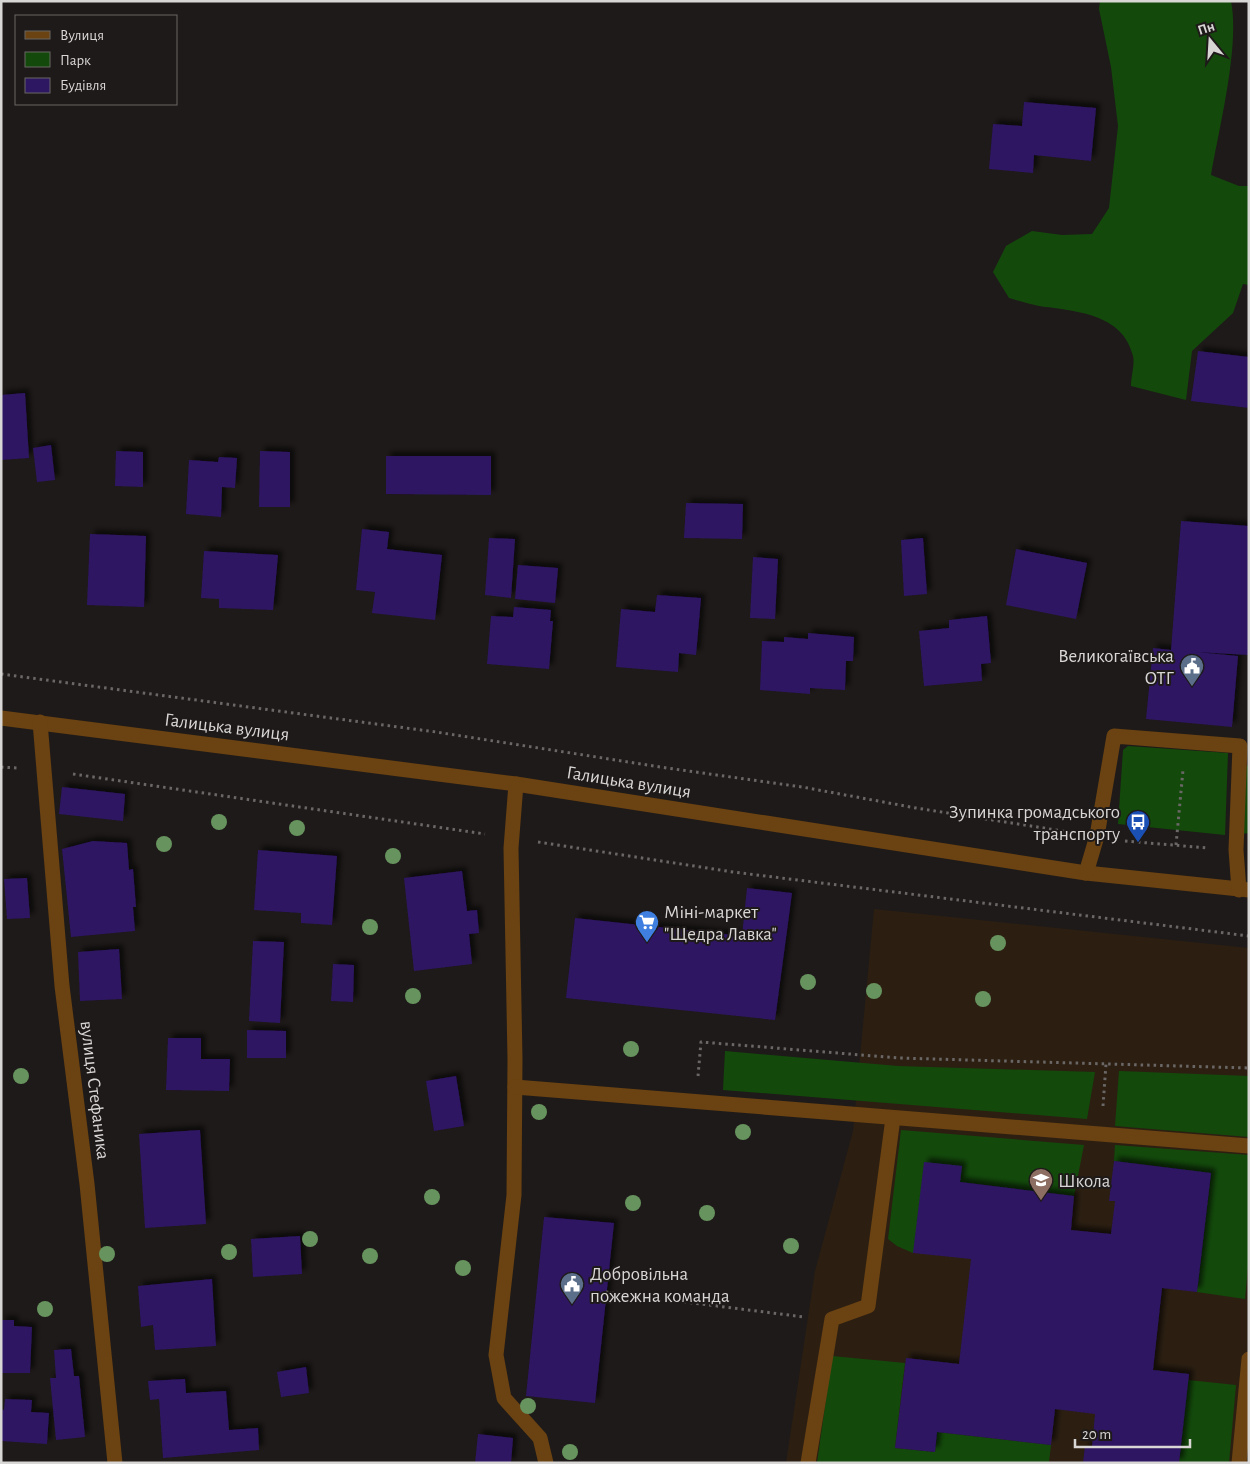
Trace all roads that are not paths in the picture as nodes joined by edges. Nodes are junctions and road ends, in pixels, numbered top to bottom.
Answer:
1 (1, 718) edge
2 (40, 722) junction
3 (516, 784) junction
4 (1086, 873) junction
5 (1244, 890) edge
6 (514, 1087) junction
7 (894, 1118) junction
8 (1249, 1146) edge
9 (1249, 1359) edge
10 (114, 1463) edge
11 (546, 1463) edge
12 (808, 1463) edge
13 (1239, 1463) edge

1 - 2 street, Галицька вулиця
2 - 3 street, Галицька вулиця
2 - 10 street, вулиця Стефаника
3 - 4 street, Галицька вулиця
3 - 6 street
4 - 5 street, Галицька вулиця
4 - 5 street
6 - 7 street
6 - 11 street
7 - 8 street
7 - 12 street
9 - 13 street

